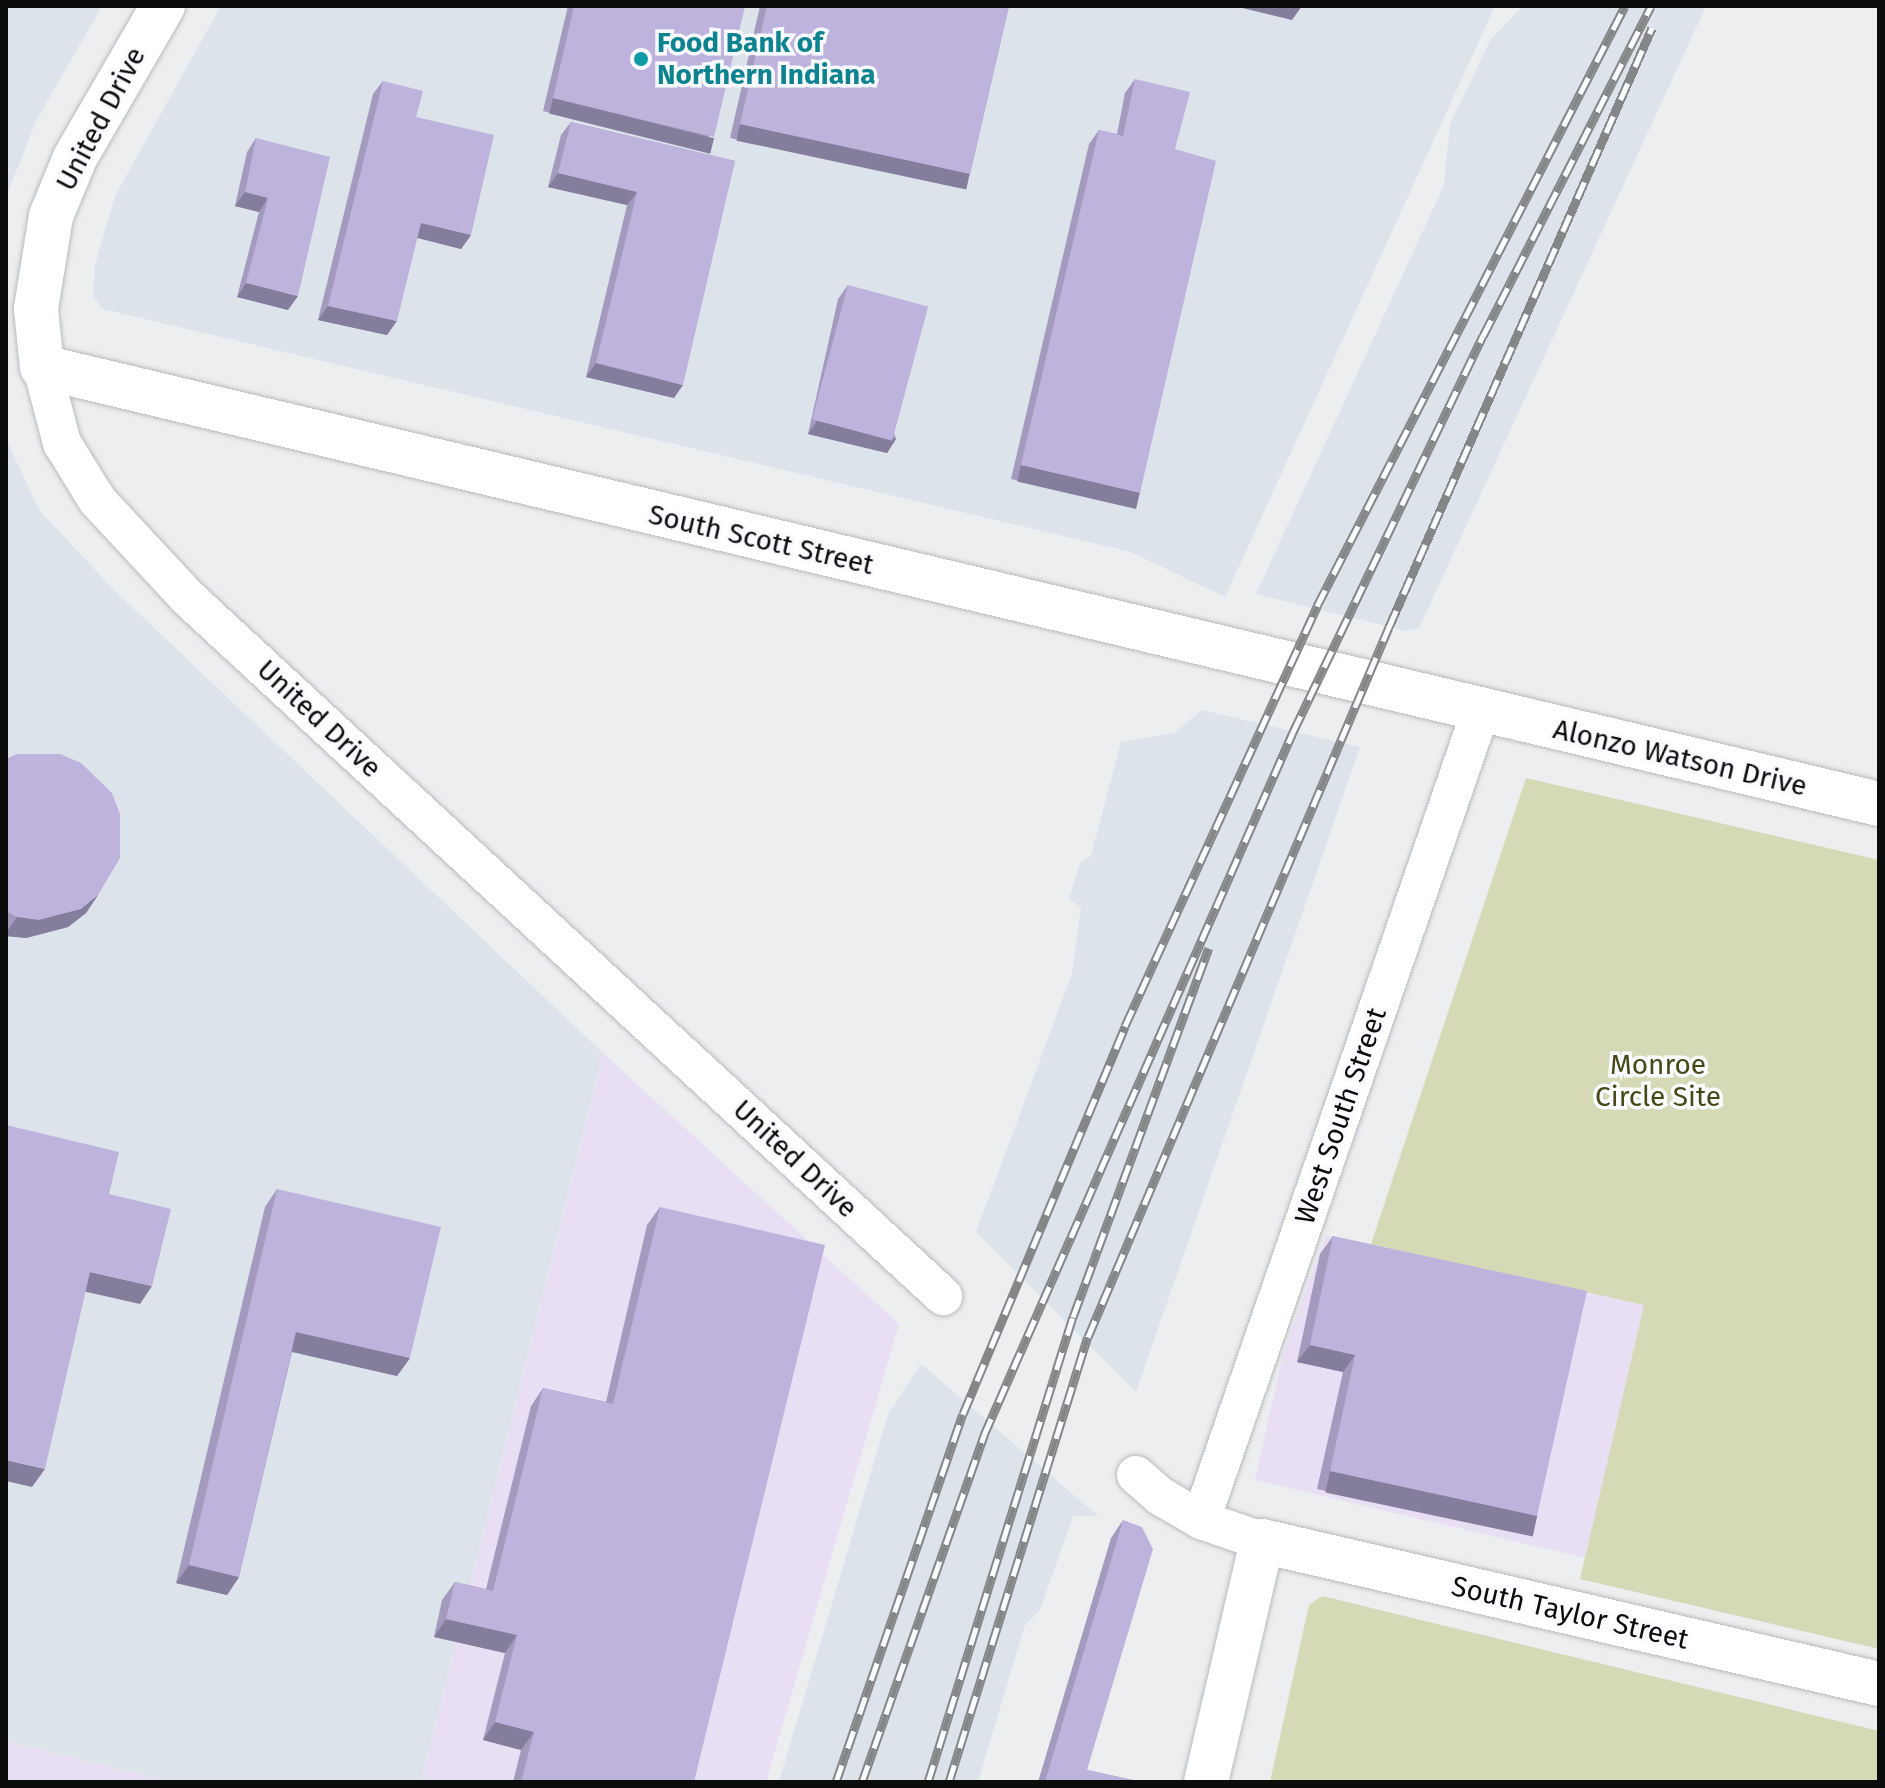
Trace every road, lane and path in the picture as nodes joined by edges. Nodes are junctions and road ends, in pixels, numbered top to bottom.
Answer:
1 (163, 6) edge
2 (42, 367) junction
3 (1480, 713) junction
4 (1879, 804) edge
5 (943, 1296) dead end
6 (1136, 1475) dead end
7 (1201, 1520) junction
8 (1262, 1541) junction
9 (1879, 1684) edge
10 (1206, 1782) edge

1 - 2 street, United Drive
2 - 3 street, South Scott Street
2 - 5 street, United Drive
3 - 4 street, Alonzo Watson Drive
3 - 7 street, West South Street
6 - 7 street
7 - 8 street
8 - 9 street, South Taylor Street
8 - 10 street

